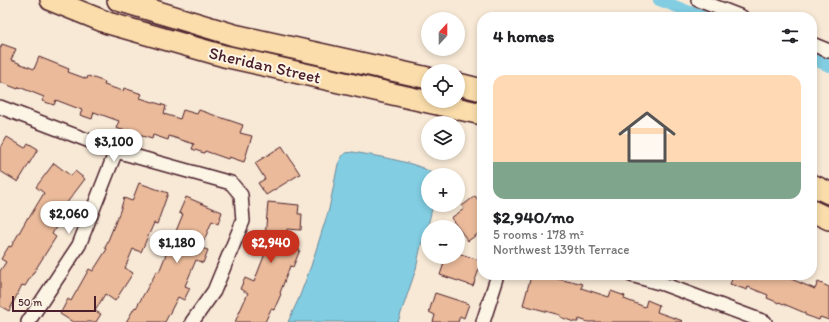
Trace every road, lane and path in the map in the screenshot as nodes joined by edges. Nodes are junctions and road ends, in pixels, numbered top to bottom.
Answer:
1 (52, 0) edge
2 (118, 0) edge
3 (698, 0) edge
4 (729, 12) edge
5 (817, 46) edge
6 (829, 51) edge
7 (421, 76) edge
8 (465, 86) edge
9 (477, 89) edge
10 (0, 107) edge
11 (477, 113) edge
12 (116, 151) junction
13 (817, 187) edge
14 (829, 193) edge
15 (817, 213) edge
16 (829, 219) edge
17 (496, 280) edge
18 (649, 280) edge
19 (28, 322) edge
20 (192, 322) edge
21 (483, 322) edge
22 (765, 322) edge

1 - 11 main road, Sheridan Street
2 - 7 main road, Sheridan Street
3 - 4 street
5 - 6 street
8 - 9 main road
10 - 12 street
12 - 19 street
12 - 20 street
13 - 14 main road
15 - 16 main road
17 - 21 street
18 - 22 street

